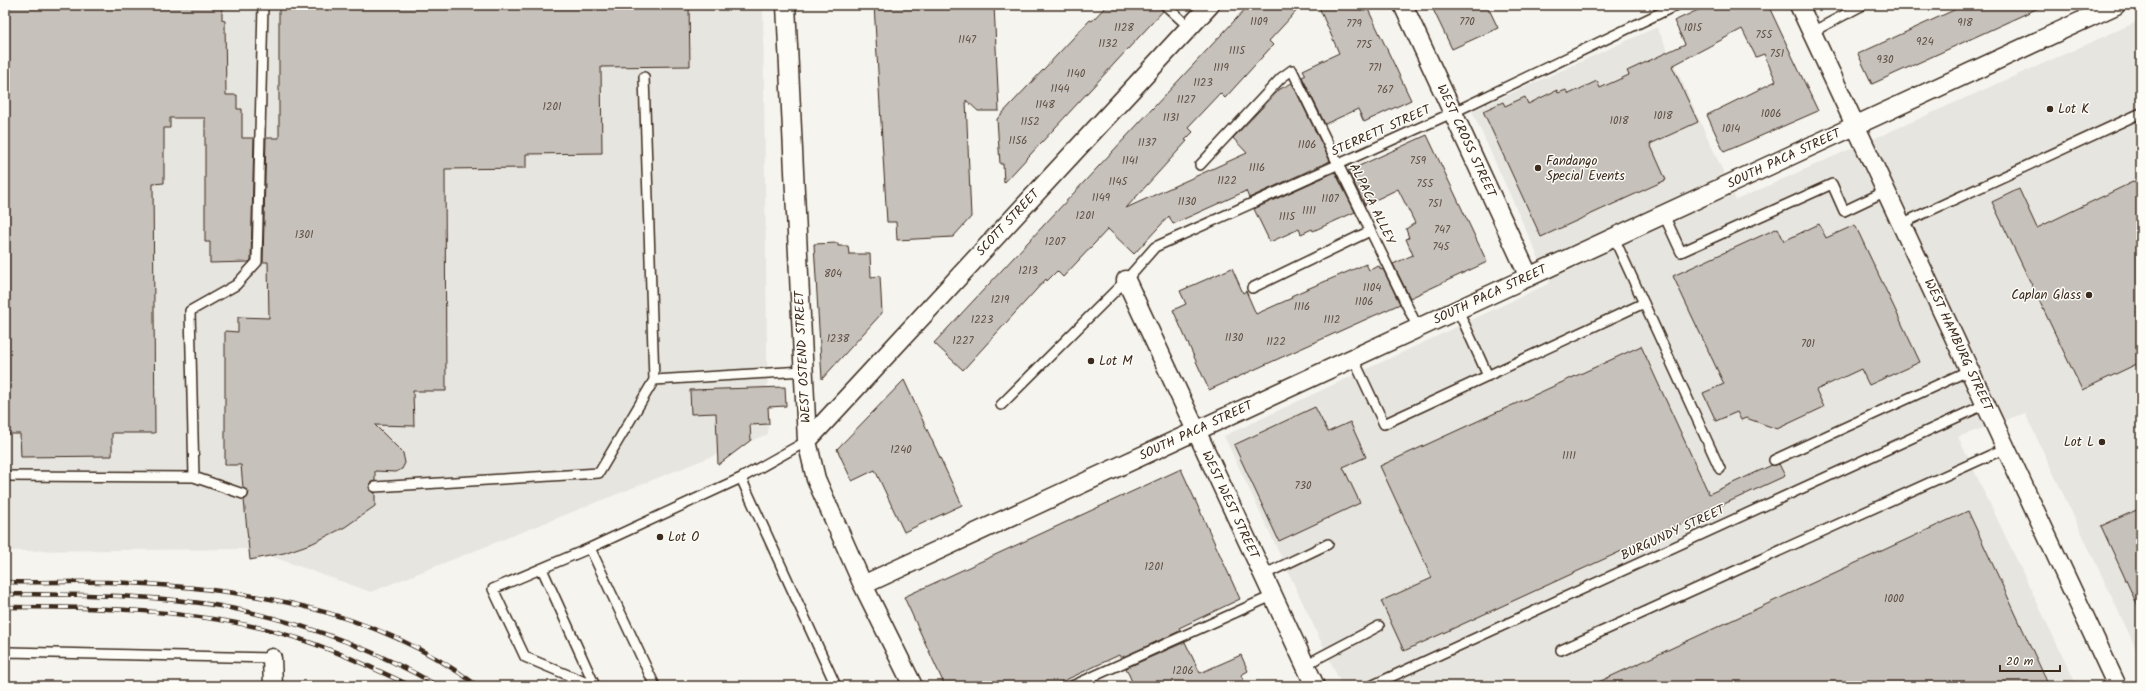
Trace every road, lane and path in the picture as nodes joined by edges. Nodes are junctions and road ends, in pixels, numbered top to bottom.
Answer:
1 (263, 5) edge
2 (786, 5) edge
3 (1165, 5) edge
4 (1210, 5) edge
5 (1402, 5) edge
6 (1677, 5) edge
7 (1799, 5) edge
8 (1863, 5) edge
9 (2116, 5) edge
10 (1189, 28) junction
11 (1812, 32) junction
12 (644, 77) dead end
13 (1452, 113) junction
14 (2141, 113) edge
15 (1856, 126) junction
16 (1338, 164) junction
17 (1200, 165) dead end
18 (1886, 191) junction
19 (1664, 215) junction
20 (1902, 224) junction
21 (1370, 231) junction
22 (1614, 238) junction
23 (1528, 277) junction
24 (1126, 280) junction
25 (1252, 288) dead end
26 (1644, 303) junction
27 (1458, 310) junction
28 (1418, 328) junction
29 (1353, 358) junction
30 (1970, 370) junction
31 (804, 371) junction
32 (1488, 376) junction
33 (654, 380) junction
34 (1986, 404) junction
35 (1002, 405) dead end
36 (1196, 431) junction
37 (807, 441) junction
38 (2006, 448) junction
39 (1774, 460) dead end
40 (1720, 469) dead end
41 (5, 476) edge
42 (194, 477) junction
43 (741, 478) junction
44 (375, 487) dead end
45 (243, 494) dead end
46 (1328, 544) dead end
47 (590, 548) junction
48 (542, 569) junction
49 (1263, 576) junction
50 (863, 585) junction
51 (1272, 596) junction
52 (1379, 626) dead end
53 (1561, 650) dead end
54 (5, 656) edge
55 (272, 658) joint
56 (1305, 665) junction
57 (273, 686) edge
58 (594, 686) edge
59 (655, 686) edge
60 (836, 686) edge
61 (912, 686) edge
62 (1072, 686) edge
63 (1314, 686) edge
64 (1371, 686) edge
65 (2117, 686) edge

1 - 42 lane
2 - 31 street, WEST OSTEND STREET
3 - 10 lane
4 - 10 street, SCOTT STREET
5 - 13 street, WEST CROSS STREET
6 - 13 lane, STERRETT STREET
7 - 11 street, WEST HAMBURG STREET
8 - 11 lane
9 - 15 street, SOUTH PACA STREET
10 - 37 street, SCOTT STREET
11 - 15 street, WEST HAMBURG STREET
12 - 33 lane
13 - 16 lane, STERRETT STREET
13 - 23 street, WEST CROSS STREET
14 - 20 lane
15 - 18 street, WEST HAMBURG STREET
15 - 19 street, SOUTH PACA STREET
16 - 17 lane, ALPACA ALLEY
16 - 21 lane, ALPACA ALLEY
16 - 24 lane, STERRETT STREET
18 - 19 lane
18 - 20 street, WEST HAMBURG STREET
19 - 22 street, SOUTH PACA STREET
20 - 30 street, WEST HAMBURG STREET
21 - 25 lane
21 - 28 lane, ALPACA ALLEY
22 - 23 street, SOUTH PACA STREET
22 - 26 lane
23 - 27 street, SOUTH PACA STREET
24 - 35 lane, STERRETT STREET
24 - 36 street, WEST WEST STREET
26 - 32 lane
26 - 40 lane
27 - 28 street, SOUTH PACA STREET
27 - 32 lane
28 - 29 street, SOUTH PACA STREET
29 - 32 lane
29 - 36 street, SOUTH PACA STREET
30 - 34 street, WEST HAMBURG STREET
30 - 39 lane
31 - 33 lane
31 - 37 street, WEST OSTEND STREET
33 - 44 lane
34 - 38 street, WEST HAMBURG STREET
34 - 64 lane, BURGUNDY STREET
36 - 49 street, WEST WEST STREET
36 - 50 street, SOUTH PACA STREET
37 - 43 lane
37 - 50 street, WEST OSTEND STREET
38 - 53 lane
38 - 65 street, WEST HAMBURG STREET
41 - 42 lane
42 - 45 lane
43 - 47 lane
43 - 60 lane
46 - 49 lane
47 - 48 lane
47 - 59 lane
48 - 58 lane
48 - 58 lane
49 - 51 street, WEST WEST STREET
50 - 61 street, WEST OSTEND STREET
51 - 56 street, WEST WEST STREET
51 - 62 lane
52 - 56 lane
54 - 55 lane
55 - 57 street
56 - 63 street, WEST WEST STREET

